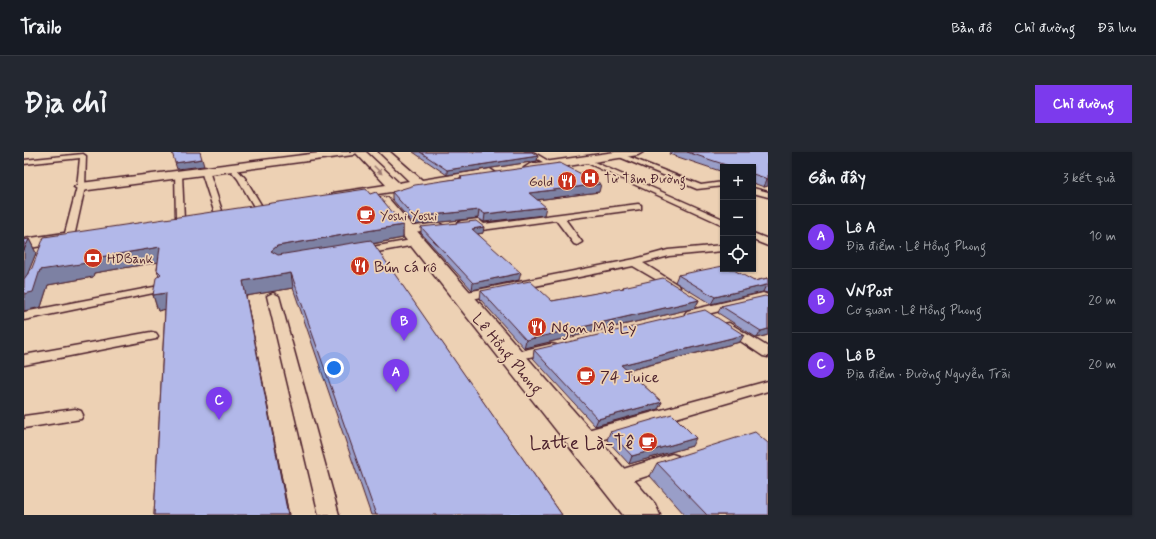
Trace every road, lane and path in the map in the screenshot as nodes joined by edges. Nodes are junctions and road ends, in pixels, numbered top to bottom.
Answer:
1 (353, 152) edge
2 (360, 152) edge
3 (384, 152) edge
4 (528, 152) edge
5 (638, 152) edge
6 (85, 154) edge
7 (619, 155) junction
8 (585, 160) junction
9 (24, 162) edge
10 (552, 164) junction
11 (232, 167) junction
12 (517, 170) edge
13 (205, 171) junction
14 (503, 172) edge
15 (178, 174) junction
16 (686, 182) junction
17 (419, 184) junction
18 (720, 185) edge
19 (81, 187) junction
20 (650, 188) junction
21 (385, 189) junction
22 (756, 191) edge
23 (768, 195) edge
24 (325, 198) edge
25 (638, 207) dead end
26 (246, 210) junction
27 (558, 216) junction
28 (180, 220) junction
29 (720, 221) edge
30 (165, 222) edge
31 (83, 235) edge
32 (412, 236) junction
33 (68, 237) junction
34 (756, 238) edge
35 (577, 242) dead end
36 (767, 243) edge
37 (24, 244) edge
38 (756, 244) edge
39 (720, 248) edge
40 (348, 254) edge
41 (635, 262) junction
42 (159, 289) edge
43 (682, 293) edge
44 (273, 296) dead end
45 (462, 297) junction
46 (765, 298) edge
47 (703, 307) junction
48 (24, 316) edge
49 (681, 316) edge
50 (151, 336) dead end
51 (566, 344) edge
52 (768, 353) edge
53 (512, 357) junction
54 (24, 360) edge
55 (768, 386) edge
56 (75, 415) dead end
57 (24, 422) edge
58 (580, 439) junction
59 (688, 455) edge
60 (613, 479) junction
61 (329, 515) edge
62 (642, 515) edge

1 - 11 main road
2 -> 21 main road, Lê Hồng Phong
3 - 17 main road
4 - 10 lane
5 - 7 main road
6 - 9 lane
6 - 19 lane
7 - 8 main road
7 - 16 lane
8 - 10 main road
8 - 20 lane
10 - 12 main road
11 - 13 main road
11 - 26 lane
13 - 15 main road
13 - 26 lane
14 - 17 main road
15 - 19 main road
15 - 28 lane
16 - 18 lane
16 - 20 lane
17 - 21 main road
19 - 33 lane
20 - 29 lane
21 - 24 main road
21 - 32 main road, Lê Hồng Phong
22 - 23 lane
25 - 27 lane
26 - 28 main road
27 - 32 lane
27 - 35 lane
28 - 30 main road
31 - 33 main road
32 - 40 lane
32 - 45 main road, Lê Hồng Phong
33 - 37 main road
34 - 36 lane
36 - 38 lane
39 - 41 lane
41 - 43 lane
41 - 45 lane
42 - 48 lane
44 - 61 lane
45 - 53 main road, Lê Hồng Phong
46 - 47 lane
47 - 49 lane
47 - 52 lane
50 - 54 lane
51 - 53 lane
53 - 58 main road, Lê Hồng Phong
55 - 58 lane
56 - 57 lane
58 - 60 main road, Lê Hồng Phong
59 - 60 lane
60 - 62 main road, Lê Hồng Phong

